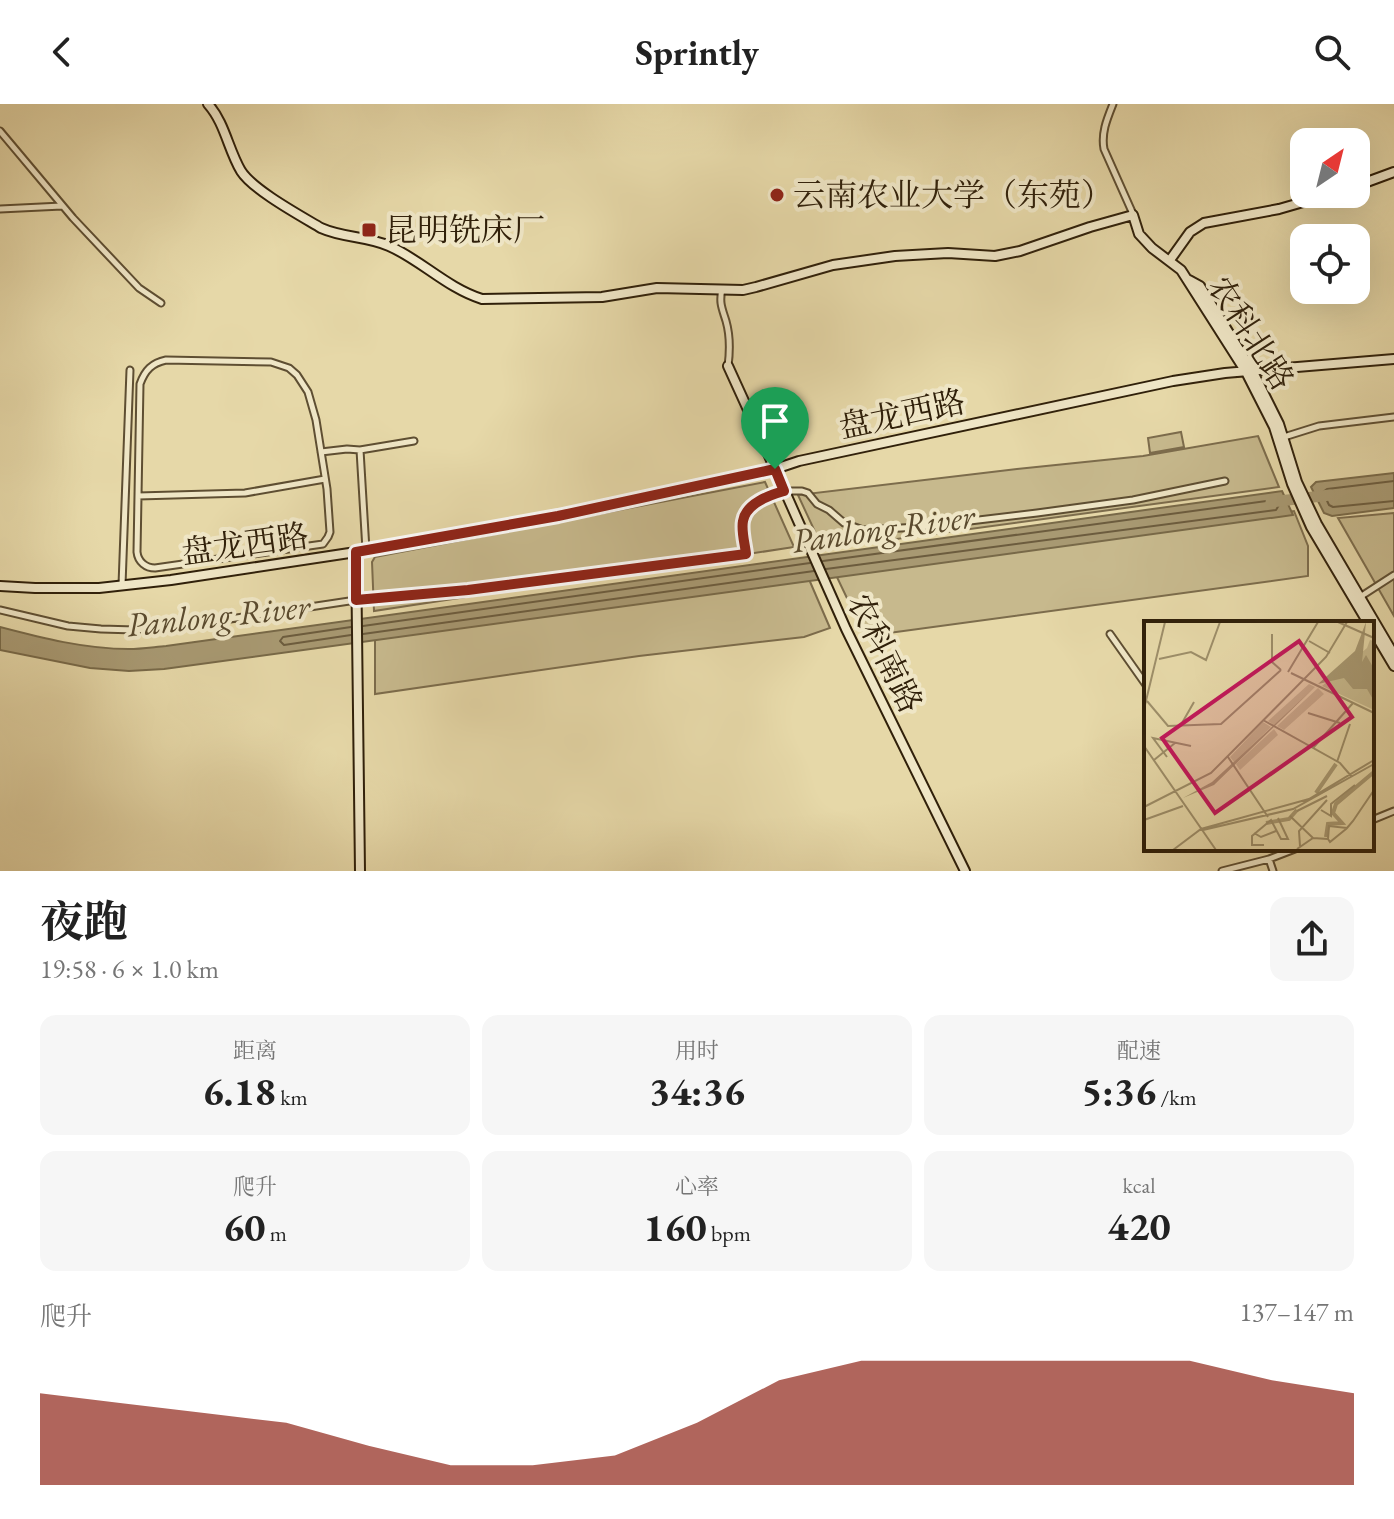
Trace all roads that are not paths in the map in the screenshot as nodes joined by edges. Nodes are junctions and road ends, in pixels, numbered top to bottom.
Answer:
1 (208, 104) edge
2 (1113, 104) edge
3 (0, 131) edge
4 (1394, 172) edge
5 (1370, 181) edge
6 (63, 206) junction
7 (1290, 206) edge
8 (0, 209) edge
9 (1133, 215) junction
10 (1170, 260) junction
11 (722, 289) junction
12 (161, 303) dead end
13 (1394, 359) edge
14 (728, 366) joint
15 (130, 370) dead end
16 (1249, 372) junction
17 (1394, 417) edge
18 (1284, 437) junction
19 (414, 441) dead end
20 (360, 450) junction
21 (321, 452) junction
22 (775, 469) junction
23 (325, 479) junction
24 (1225, 481) dead end
25 (1295, 483) junction
26 (784, 491) junction
27 (138, 496) junction
28 (1314, 526) junction
29 (361, 551) junction
30 (1394, 575) edge
31 (122, 585) junction
32 (0, 586) edge
33 (1360, 597) junction
34 (356, 600) junction
35 (0, 610) edge
36 (1367, 621) edge
37 (1374, 632) edge
38 (1110, 634) dead end
39 (1394, 655) edge
40 (1394, 666) edge
41 (1144, 682) edge
42 (1394, 811) edge
43 (1374, 819) edge
44 (1278, 852) edge
45 (1269, 859) junction
46 (360, 871) edge
47 (965, 871) edge
48 (1222, 871) edge
49 (1273, 871) edge

1 - 11 street
2 - 9 street
3 - 6 street
4 - 5 street
6 - 8 street
6 - 12 street
7 - 10 street
9 - 10 street, 农科北路
9 - 11 street
10 - 16 street, 农科北路
11 - 14 street
13 - 16 street, 盘龙西路
14 - 22 street, 农科南路
15 - 31 street
16 - 18 street, 农科北路
16 - 22 street, 盘龙西路
16 - 25 street, 农科北路
17 - 18 street
18 - 25 street, 农科北路
19 - 20 street
20 - 21 street
20 - 29 street
21 - 23 street
21 - 27 street
22 - 26 street, 农科南路
22 - 29 street, 盘龙西路
23 - 27 street
23 - 27 street
24 - 26 street
25 - 28 street
26 - 34 street
26 - 47 street, 农科南路
28 - 33 street
28 - 36 street
29 - 31 street, 盘龙西路
29 - 34 street
30 - 33 street
31 - 32 street, 盘龙西路
33 - 39 street
34 - 35 street
34 - 46 street
37 - 40 street
38 - 41 street
42 - 43 street
44 - 45 street
45 - 48 street
45 - 49 street

